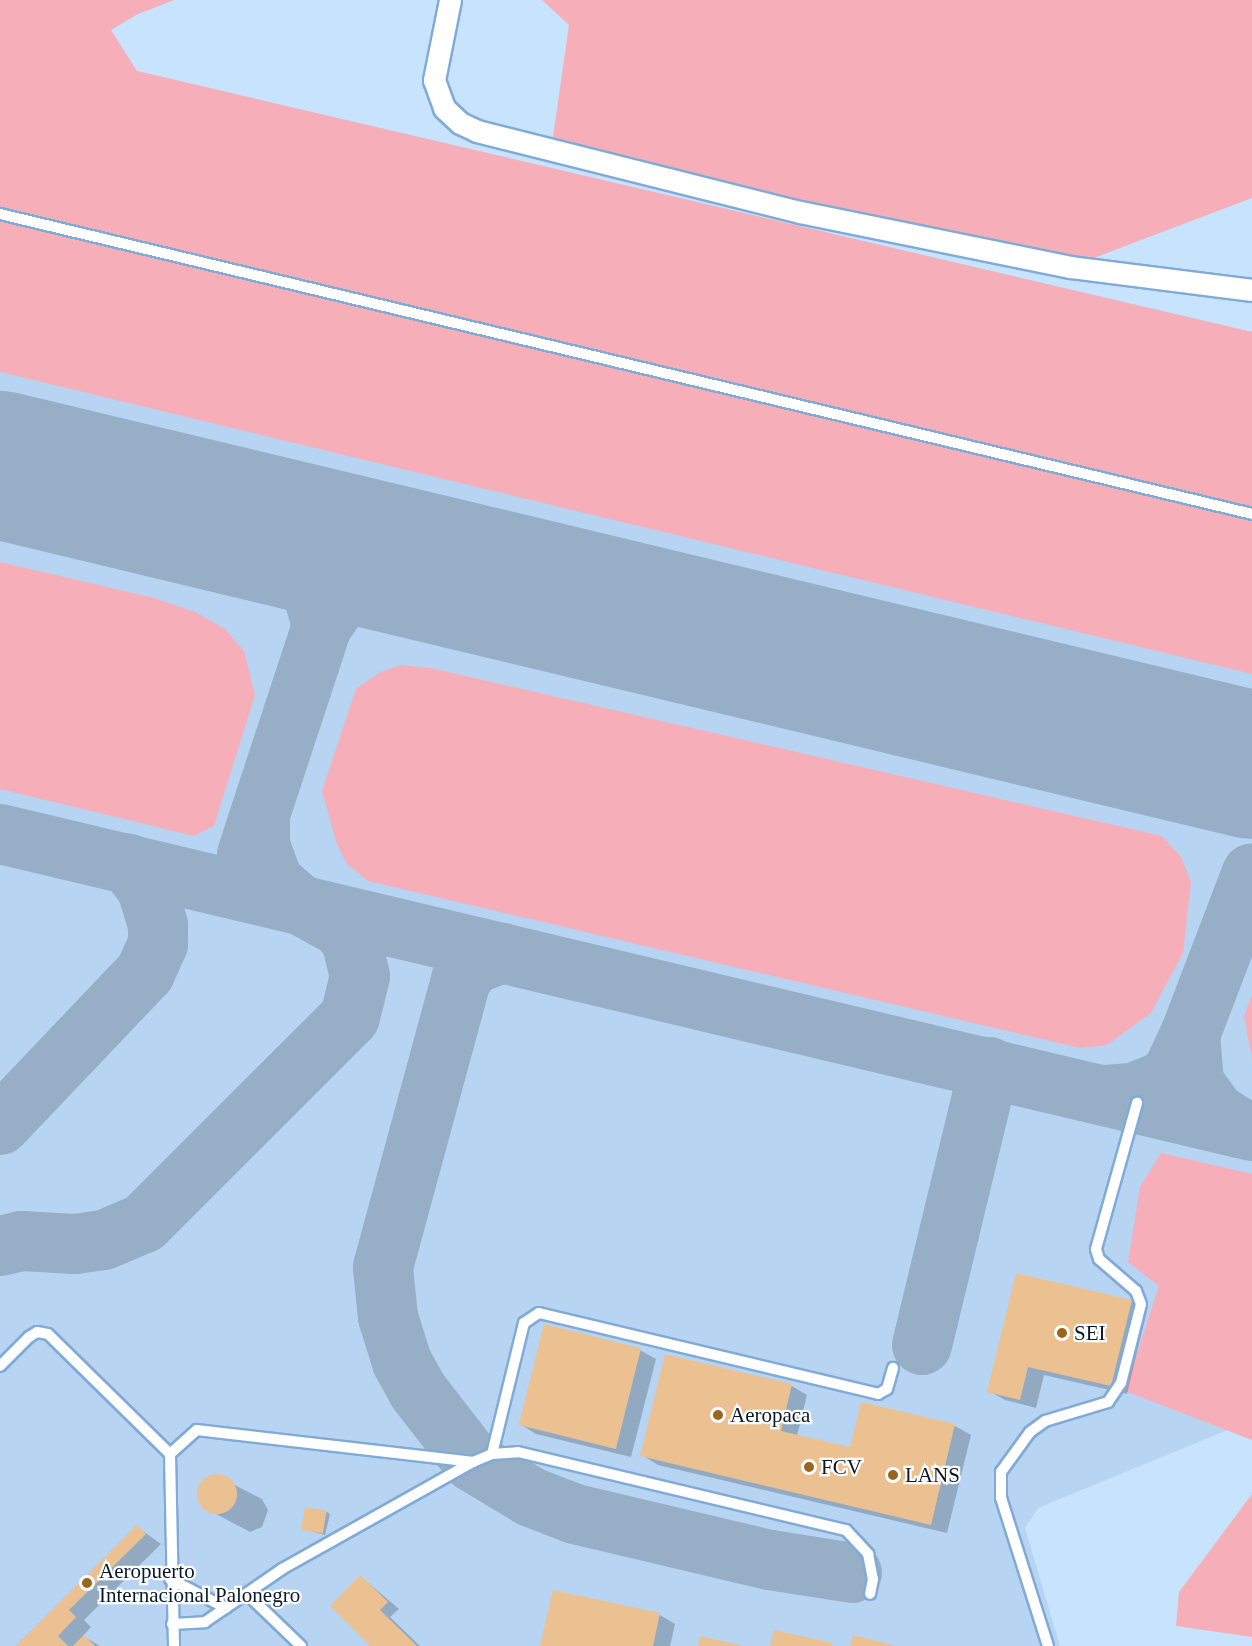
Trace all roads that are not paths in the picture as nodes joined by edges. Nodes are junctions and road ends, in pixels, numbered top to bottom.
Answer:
1 (450, 0) edge
2 (0, 214) edge
3 (1252, 290) edge
4 (1252, 514) edge
5 (1137, 1103) dead end
6 (0, 1366) edge
7 (892, 1368) dead end
8 (170, 1454) junction
9 (492, 1454) junction
10 (473, 1462) junction
11 (170, 1579) junction
12 (247, 1594) junction
13 (870, 1594) dead end
14 (226, 1608) junction
15 (172, 1624) junction
16 (174, 1646) edge
17 (302, 1646) edge
18 (1048, 1646) edge

1 - 3 street
2 - 4 lane
5 - 18 lane
6 - 8 lane
7 - 9 lane
8 - 10 lane
8 - 11 lane
9 - 10 lane
9 - 13 lane
10 - 12 lane
11 - 14 lane
11 - 15 lane
12 - 14 lane
12 - 17 lane
14 - 15 lane
15 - 16 lane

